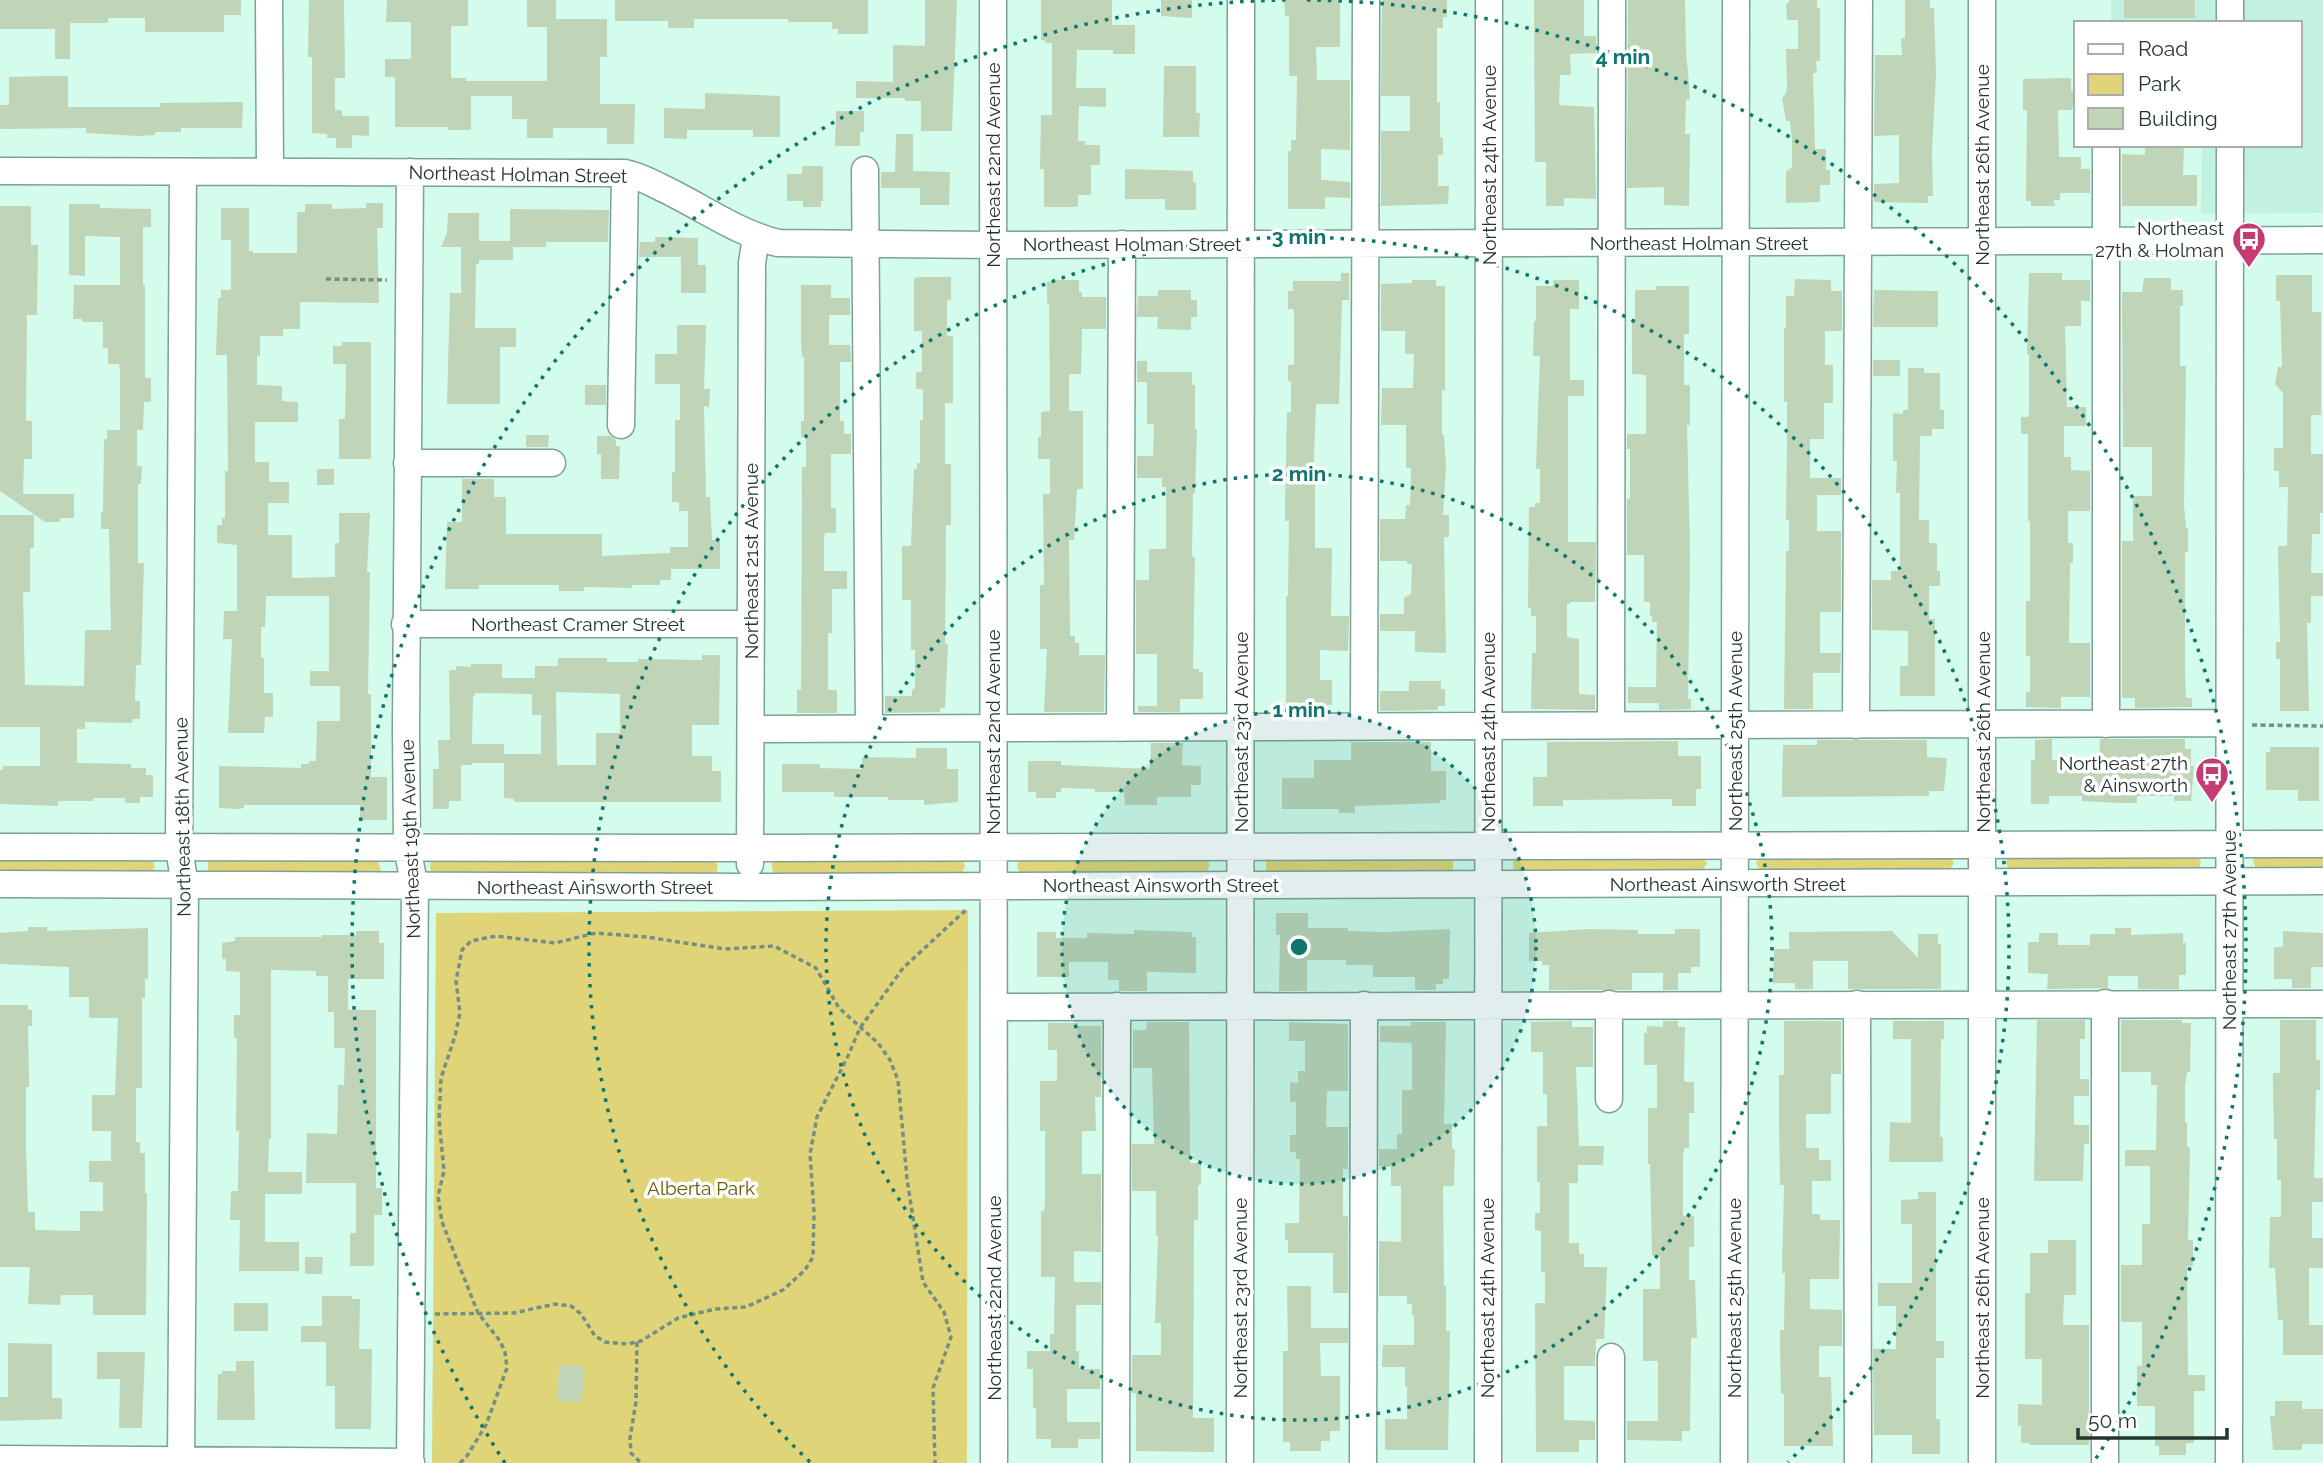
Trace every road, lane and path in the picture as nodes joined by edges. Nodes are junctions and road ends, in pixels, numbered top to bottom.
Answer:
1 (269, 0) edge
2 (993, 0) edge
3 (1241, 0) edge
4 (1366, 0) edge
5 (1489, 0) edge
6 (1612, 0) edge
7 (1736, 0) edge
8 (1859, 0) edge
9 (1982, 0) edge
10 (2230, 0) edge
11 (2230, 21) edge
12 (2106, 147) edge
13 (2230, 147) edge
14 (865, 170) dead end
15 (0, 172) edge
16 (183, 172) junction
17 (270, 172) junction
18 (410, 172) junction
19 (625, 173) junction
20 (756, 236) junction
21 (2323, 240) edge
22 (2107, 241) junction
23 (2230, 241) junction
24 (1735, 242) junction
25 (1858, 242) junction
26 (1982, 242) junction
27 (1365, 243) junction
28 (1489, 243) junction
29 (1612, 243) junction
30 (1122, 244) junction
31 (1242, 244) junction
32 (867, 245) junction
33 (993, 245) junction
34 (326, 279) dead end
35 (408, 280) junction
36 (621, 425) dead end
37 (407, 463) junction
38 (552, 463) dead end
39 (405, 624) junction
40 (751, 624) junction
41 (2229, 723) junction
42 (2106, 724) junction
43 (1611, 725) junction
44 (1736, 725) junction
45 (1856, 725) junction
46 (1983, 725) junction
47 (1488, 726) junction
48 (2323, 726) edge
49 (1364, 727) junction
50 (1120, 728) junction
51 (1240, 728) junction
52 (751, 729) junction
53 (869, 729) junction
54 (993, 729) junction
55 (2323, 844) edge
56 (1983, 845) junction
57 (2229, 845) junction
58 (1488, 846) junction
59 (1735, 846) junction
60 (0, 847) edge
61 (993, 847) junction
62 (1241, 847) junction
63 (179, 848) junction
64 (407, 848) junction
65 (750, 848) junction
66 (2323, 881) edge
67 (1983, 882) junction
68 (2229, 882) junction
69 (0, 884) edge
70 (1487, 884) junction
71 (1735, 884) junction
72 (994, 885) junction
73 (1240, 885) junction
74 (185, 886) junction
75 (415, 887) junction
76 (750, 887) junction
77 (2105, 1003) junction
78 (1487, 1004) junction
79 (1609, 1004) junction
80 (1734, 1004) junction
81 (1857, 1004) junction
82 (1982, 1004) junction
83 (2229, 1004) junction
84 (2323, 1004) edge
85 (1240, 1005) junction
86 (1364, 1005) junction
87 (1117, 1006) junction
88 (994, 1007) junction
89 (860, 1028) junction
90 (1609, 1099) dead end
91 (478, 1312) junction
92 (412, 1315) junction
93 (637, 1342) junction
94 (1611, 1357) dead end
95 (0, 1459) edge
96 (181, 1462) edge
97 (411, 1462) edge
98 (460, 1463) edge
99 (641, 1463) edge
100 (934, 1463) edge
101 (993, 1463) edge
102 (1116, 1463) edge
103 (1240, 1463) edge
104 (1363, 1463) edge
105 (1488, 1463) edge
106 (1611, 1463) edge
107 (1734, 1463) edge
108 (1858, 1463) edge
109 (1982, 1463) edge
110 (2105, 1463) edge
111 (2229, 1463) edge

1 - 17 street
2 - 33 street, Northeast 22nd Avenue
3 - 31 street, Northeast 23rd Avenue
4 - 27 street
5 - 28 street, Northeast 24th Avenue
6 - 29 street
7 - 24 street, Northeast 25th Avenue
8 - 25 street
9 - 26 street, Northeast 26th Avenue
10 - 11 street
12 - 22 street
13 - 23 street, Northeast 27th Avenue
14 - 32 street
15 - 16 street, Northeast Holman Street
16 - 17 street, Northeast Holman Street
16 - 63 street, Northeast 18th Avenue
17 - 18 street, Northeast Holman Street
18 - 19 street, Northeast Holman Street
18 - 35 street, Northeast 19th Avenue
19 - 20 street, Northeast Holman Street
19 - 36 street
20 - 32 street, Northeast Holman Street
20 - 40 street, Northeast 21st Avenue
21 - 23 street, Northeast Holman Street
22 - 23 street, Northeast Holman Street
22 - 26 street, Northeast Holman Street
22 - 42 street
23 - 41 street, Northeast 27th Avenue
24 - 25 street, Northeast Holman Street
24 - 29 street, Northeast Holman Street
24 - 44 street, Northeast 25th Avenue
25 - 26 street, Northeast Holman Street
25 - 45 street
26 - 46 street, Northeast 26th Avenue
27 - 28 street, Northeast Holman Street
27 - 31 street, Northeast Holman Street
27 - 49 street
28 - 29 street, Northeast Holman Street
28 - 47 street, Northeast 24th Avenue
29 - 43 street
30 - 31 street, Northeast Holman Street
30 - 33 street, Northeast Holman Street
30 - 50 street
31 - 51 street, Northeast 23rd Avenue
32 - 33 street, Northeast Holman Street
32 - 53 street
33 - 54 street, Northeast 22nd Avenue
34 - 35 path
35 - 37 street, Northeast 19th Avenue
37 - 38 street
37 - 39 street, Northeast 19th Avenue
39 - 40 street, Northeast Cramer Street
39 - 64 street, Northeast 19th Avenue
40 - 52 street, Northeast 21st Avenue
41 - 42 street
41 - 48 path
41 - 57 street, Northeast 27th Avenue
42 - 46 street
43 - 44 street
43 - 47 street
44 - 45 street
44 - 59 street, Northeast 25th Avenue
45 - 46 street
46 - 56 street, Northeast 26th Avenue
47 - 49 street
47 - 58 street, Northeast 24th Avenue
49 - 51 street
50 - 51 street
50 - 54 street
51 - 62 street, Northeast 23rd Avenue
52 - 53 street
52 - 65 street, Northeast 21st Avenue
53 - 54 street
54 - 61 street, Northeast 22nd Avenue
55 - 57 street, Northeast Ainsworth Street
56 - 57 street, Northeast Ainsworth Street
56 - 59 street, Northeast Ainsworth Street
56 - 67 street, Northeast 26th Avenue
57 - 68 street, Northeast 27th Avenue
58 - 59 street, Northeast Ainsworth Street
58 - 62 street, Northeast Ainsworth Street
58 - 70 street, Northeast 24th Avenue
59 - 71 street, Northeast 25th Avenue
60 - 63 street, Northeast Ainsworth Street
61 - 62 street, Northeast Ainsworth Street
61 - 65 street, Northeast Ainsworth Street
61 - 72 street, Northeast 22nd Avenue
62 - 73 street, Northeast 23rd Avenue
63 - 64 street, Northeast Ainsworth Street
63 - 74 street, Northeast 18th Avenue
64 - 65 street, Northeast Ainsworth Street
64 - 75 street, Northeast 19th Avenue
65 - 76 street, Northeast 21st Avenue
66 - 68 street, Northeast Ainsworth Street
67 - 68 street, Northeast Ainsworth Street
67 - 71 street, Northeast Ainsworth Street
67 - 82 street, Northeast 26th Avenue
68 - 83 street, Northeast 27th Avenue
69 - 74 street, Northeast Ainsworth Street
70 - 71 street, Northeast Ainsworth Street
70 - 73 street, Northeast Ainsworth Street
70 - 78 street, Northeast 24th Avenue
71 - 80 street, Northeast 25th Avenue
72 - 73 street, Northeast Ainsworth Street
72 - 76 street, Northeast Ainsworth Street
72 - 88 street, Northeast 22nd Avenue
72 - 89 path
73 - 85 street, Northeast 23rd Avenue
74 - 75 street, Northeast Ainsworth Street
74 - 96 street, Northeast 18th Avenue
75 - 76 street, Northeast Ainsworth Street
75 - 92 street, Northeast 19th Avenue
77 - 82 street
77 - 83 street
77 - 110 street
78 - 79 street
78 - 86 street
78 - 105 street, Northeast 24th Avenue
79 - 80 street
79 - 90 street
80 - 81 street
80 - 107 street, Northeast 25th Avenue
81 - 82 street
81 - 108 street
82 - 109 street, Northeast 26th Avenue
83 - 84 street
83 - 111 street, Northeast 27th Avenue
85 - 86 street
85 - 87 street
85 - 103 street, Northeast 23rd Avenue
86 - 104 street
87 - 88 street
87 - 102 street
88 - 101 street, Northeast 22nd Avenue
89 - 91 path
89 - 93 path
89 - 100 path
91 - 92 path
91 - 93 path
91 - 98 path
92 - 97 street, Northeast 19th Avenue
93 - 99 path
94 - 106 street
95 - 96 street
96 - 97 street

